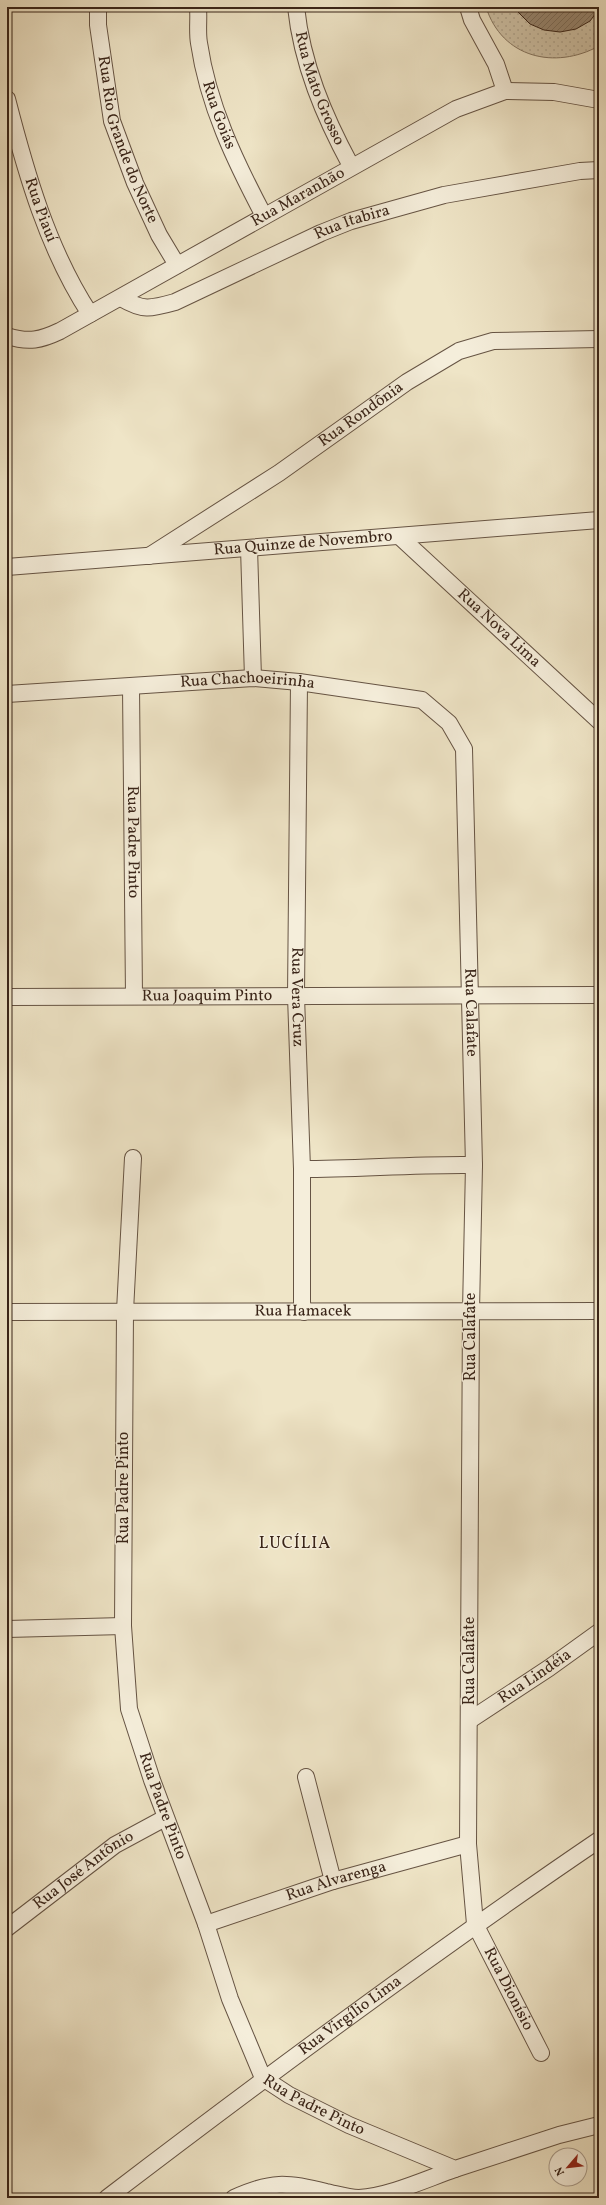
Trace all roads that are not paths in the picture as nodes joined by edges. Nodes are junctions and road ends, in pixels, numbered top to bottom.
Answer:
1 (98, 7) edge
2 (198, 7) edge
3 (296, 7) edge
4 (468, 7) edge
5 (505, 91) junction
6 (7, 99) edge
7 (599, 100) edge
8 (351, 166) junction
9 (599, 170) edge
10 (264, 216) junction
11 (177, 265) junction
12 (121, 298) junction
13 (90, 314) junction
14 (7, 336) edge
15 (599, 339) edge
16 (599, 520) edge
17 (400, 536) junction
18 (249, 548) junction
19 (146, 558) junction
20 (7, 567) edge
21 (254, 678) junction
22 (299, 682) junction
23 (131, 687) junction
24 (7, 694) edge
25 (599, 721) edge
26 (464, 749) joint
27 (134, 996) junction
28 (296, 996) junction
29 (599, 996) edge
30 (7, 997) edge
31 (470, 997) junction
32 (133, 1158) dead end
33 (474, 1165) junction
34 (302, 1168) junction
35 (125, 1311) junction
36 (471, 1311) junction
37 (599, 1311) edge
38 (7, 1312) edge
39 (304, 1312) junction
40 (124, 1626) junction
41 (7, 1629) edge
42 (599, 1632) edge
43 (470, 1720) junction
44 (306, 1777) dead end
45 (165, 1818) junction
46 (599, 1840) edge
47 (468, 1844) junction
48 (333, 1881) junction
49 (206, 1924) junction
50 (475, 1924) junction
51 (7, 1928) edge
52 (541, 2053) dead end
53 (263, 2078) junction
54 (599, 2125) edge
55 (455, 2169) junction
56 (106, 2198) edge
57 (234, 2198) edge

1 - 11 street, Rua Rio Grande do Norte
2 - 10 street, Rua Goiás
3 - 8 street, Rua Mato Grosso
4 - 5 street
5 - 7 street, Rua Maranhão
5 - 8 street, Rua Maranhão
6 - 13 street, Rua Piauí
8 - 10 street, Rua Maranhão
9 - 12 street, Rua Itabira
10 - 11 street, Rua Maranhão
11 - 12 street, Rua Maranhão
12 - 13 street, Rua Maranhão
13 - 14 street, Rua Maranhão
15 - 19 street, Rua Rondônia
16 - 17 street, Rua Quinze de Novembro
17 - 18 street, Rua Quinze de Novembro
17 - 25 street, Rua Nova Lima
18 - 19 street, Rua Quinze de Novembro
18 - 21 street
19 - 20 street, Rua Quinze de Novembro
21 - 22 street, Rua Chachoeirinha
21 - 23 street, Rua Chachoeirinha
22 - 26 street, Rua Chachoeirinha
22 - 28 street, Rua Vera Cruz
23 - 24 street, Rua Chachoeirinha
23 - 27 street, Rua Padre Pinto
26 - 31 street, Rua Calafate
27 - 28 street, Rua Joaquim Pinto
27 - 30 street, Rua Joaquim Pinto
28 - 31 street, Rua Joaquim Pinto
28 - 34 street, Rua Vera Cruz
29 - 31 street, Rua Joaquim Pinto
31 - 33 street, Rua Calafate
32 - 35 street, Rua Padre Pinto
33 - 34 street
33 - 36 street, Rua Calafate
34 - 39 street, Rua Vera Cruz
35 - 38 street, Rua Hamacek
35 - 39 street, Rua Hamacek
35 - 40 street, Rua Padre Pinto
36 - 37 street, Rua Hamacek
36 - 39 street, Rua Hamacek
36 - 43 street, Rua Calafate
40 - 41 street
40 - 45 street, Rua Padre Pinto
42 - 43 street, Rua Lindéia
43 - 47 street, Rua Calafate
44 - 48 street
45 - 49 street, Rua Padre Pinto
45 - 51 street, Rua José Antônio
46 - 50 street, Rua Virgílio Lima
47 - 48 street, Rua Alvarenga
47 - 50 street, Rua Calafate
48 - 49 street, Rua Alvarenga
49 - 53 street, Rua Padre Pinto
50 - 52 street, Rua Dionísio
50 - 53 street, Rua Virgílio Lima
53 - 55 street, Rua Padre Pinto
53 - 56 street, Rua Virgílio Lima
54 - 55 street
55 - 57 street

